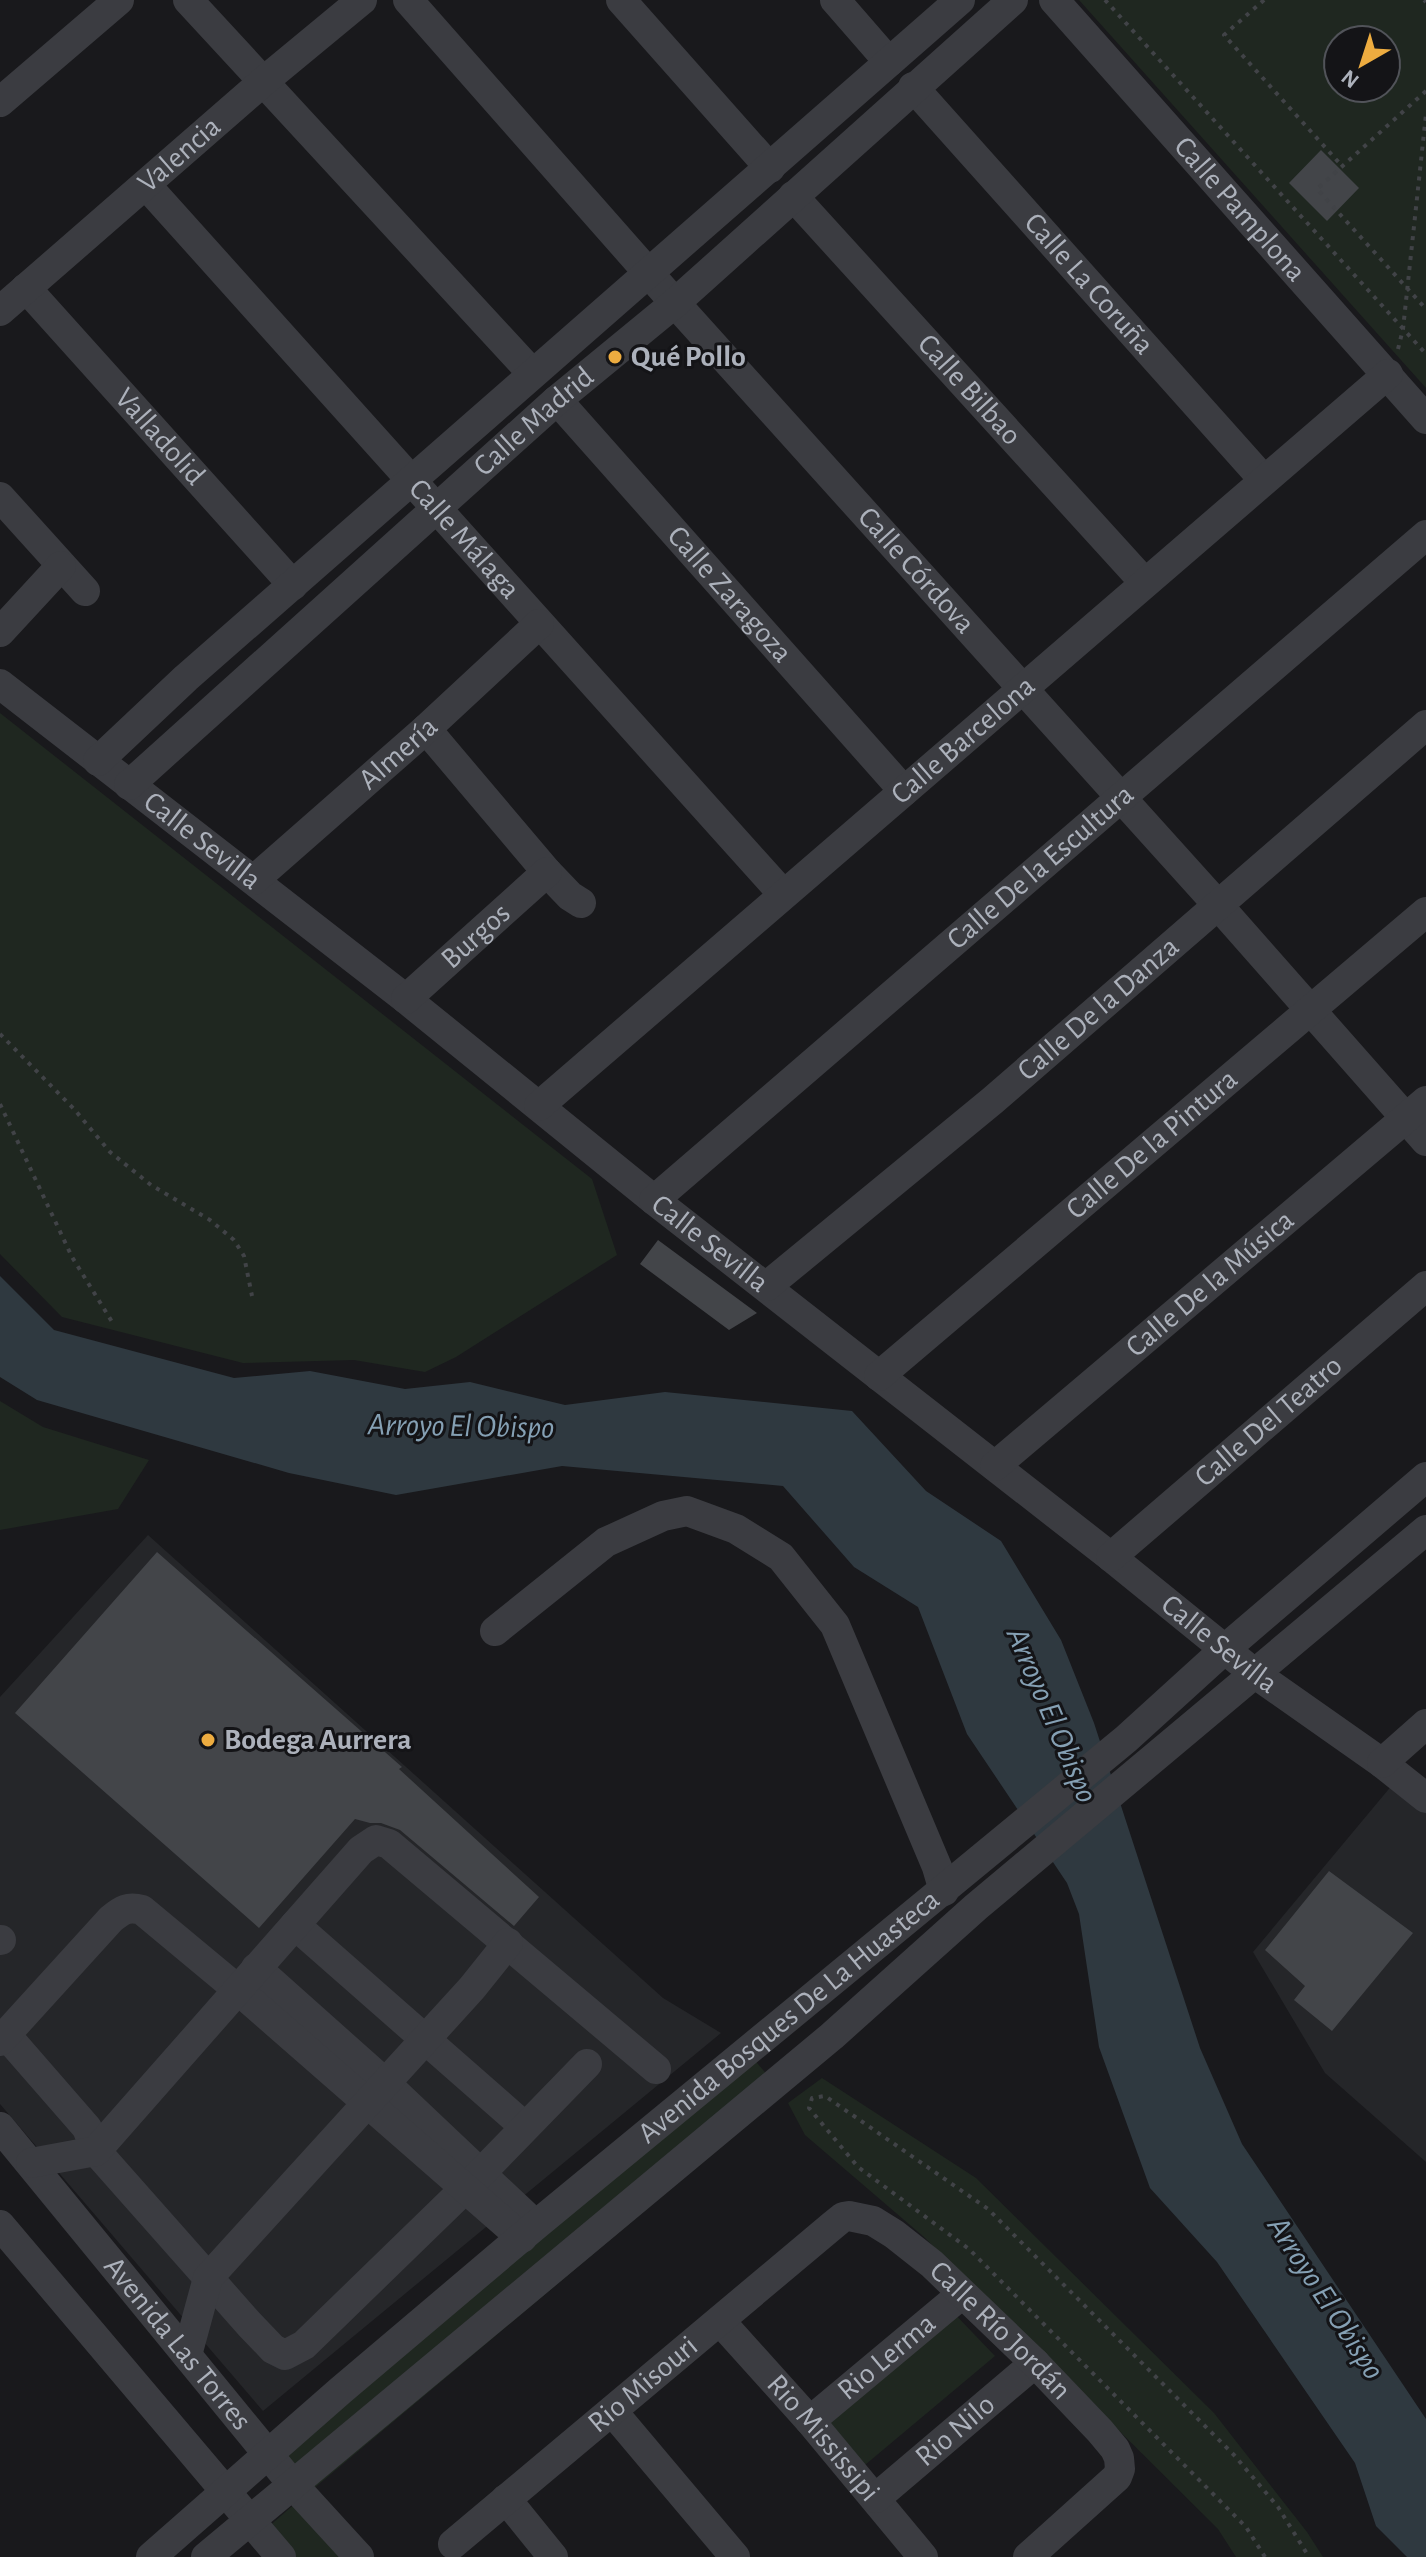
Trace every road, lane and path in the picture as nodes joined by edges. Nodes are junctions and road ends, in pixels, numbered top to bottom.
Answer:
1 (119, 0) edge
2 (188, 0) edge
3 (362, 0) edge
4 (408, 0) edge
5 (621, 0) edge
6 (835, 0) edge
7 (960, 0) edge
8 (1013, 0) edge
9 (1054, 0) edge
10 (1105, 0) edge
11 (1264, 0) edge
12 (889, 62) junction
13 (264, 81) junction
14 (913, 87) junction
15 (1426, 91) edge
16 (0, 102) edge
17 (1426, 114) edge
18 (1342, 166) junction
19 (770, 168) junction
20 (146, 185) junction
21 (793, 196) junction
22 (649, 272) junction
23 (26, 288) junction
24 (1407, 288) junction
25 (675, 303) junction
26 (1426, 309) edge
27 (0, 311) edge
28 (1403, 329) junction
29 (1426, 354) edge
30 (532, 373) junction
31 (1388, 374) junction
32 (557, 400) junction
33 (1426, 419) edge
34 (411, 480) junction
35 (1264, 480) junction
36 (0, 497) edge
37 (436, 508) junction
38 (1426, 535) edge
39 (61, 566) junction
40 (1145, 583) junction
41 (293, 585) junction
42 (85, 591) dead end
43 (539, 624) junction
44 (0, 632) edge
45 (0, 684) edge
46 (1021, 689) junction
47 (1426, 725) edge
48 (426, 729) junction
49 (98, 761) junction
50 (129, 785) junction
51 (904, 791) junction
52 (1122, 799) junction
53 (547, 872) junction
54 (254, 880) junction
55 (783, 894) junction
56 (576, 900) dead end
57 (1217, 904) junction
58 (1426, 912) edge
59 (406, 999) junction
60 (1310, 1012) junction
61 (0, 1034) edge
62 (0, 1104) edge
63 (539, 1106) junction
64 (1416, 1110) edge
65 (1426, 1141) edge
66 (654, 1200) junction
67 (767, 1286) junction
68 (1426, 1286) edge
69 (252, 1296) dead end
70 (114, 1325) dead end
71 (879, 1376) junction
72 (995, 1466) junction
73 (1426, 1477) edge
74 (1426, 1530) edge
75 (1111, 1557) junction
76 (495, 1631) dead end
77 (1225, 1649) junction
78 (1254, 1673) junction
79 (1426, 1724) edge
80 (1382, 1763) junction
81 (1426, 1798) edge
82 (945, 1890) junction
83 (295, 1925) junction
84 (949, 1930) junction
85 (508, 1943) junction
86 (246, 1978) junction
87 (3, 2038) edge
88 (424, 2040) junction
89 (587, 2064) dead end
90 (656, 2069) dead end
91 (376, 2092) junction
92 (0, 2127) edge
93 (525, 2127) junction
94 (96, 2151) junction
95 (31, 2163) junction
96 (472, 2182) junction
97 (0, 2225) edge
98 (536, 2226) junction
99 (832, 2226) joint
100 (580, 2246) junction
101 (208, 2278) junction
102 (962, 2294) junction
103 (720, 2321) junction
104 (187, 2355) junction
105 (1035, 2363) junction
106 (340, 2391) junction
107 (612, 2411) junction
108 (810, 2421) junction
109 (368, 2424) junction
110 (267, 2454) junction
111 (294, 2486) junction
112 (227, 2492) junction
113 (876, 2498) junction
114 (506, 2499) junction
115 (250, 2520) junction
116 (453, 2544) dead end
117 (151, 2557) edge
118 (206, 2557) edge
119 (281, 2557) edge
120 (359, 2557) edge
121 (553, 2557) edge
122 (735, 2557) edge
123 (923, 2557) edge
124 (1028, 2557) edge
125 (1265, 2557) edge
126 (1309, 2557) edge

1 - 16 street
2 - 13 street
3 - 13 street, Valencia
4 - 22 street, Calle Córdova
5 - 19 street
6 - 12 street
7 - 12 street, Calle Madrid
8 - 14 street, Calle Madrid
9 - 31 street, Calle Pamplona
10 - 28 path
11 - 18 path
12 - 19 street, Calle Madrid
13 - 20 street, Valencia
13 - 30 street
14 - 21 street, Calle Madrid
14 - 35 street, Calle La Coruña
15 - 18 path
17 - 24 path
18 - 24 path
19 - 22 street, Calle Madrid
20 - 23 street, Valencia
20 - 34 street, Calle Málaga
21 - 25 street, Calle Madrid
21 - 40 street, Calle Bilbao
22 - 25 street, Calle Córdova
22 - 30 street, Calle Madrid
23 - 27 street, Valencia
23 - 41 street, Valladolid
24 - 26 path
24 - 28 path
25 - 32 street, Calle Madrid
25 - 46 street, Calle Córdova
28 - 29 path
28 - 31 path
30 - 34 street, Calle Madrid
31 - 33 street, Calle Pamplona
31 - 35 street, Calle Barcelona
32 - 37 street, Calle Madrid
32 - 51 street, Calle Zaragoza
34 - 37 street, Calle Málaga
34 - 41 street, Calle Madrid
35 - 40 street, Calle Barcelona
36 - 39 street
37 - 43 street, Calle Málaga
37 - 50 street, Calle Madrid
38 - 52 street, Calle De la Escultura
39 - 42 street
39 - 44 street
40 - 46 street, Calle Barcelona
41 - 49 street, Calle Madrid
43 - 48 street, Almería
43 - 55 street, Calle Málaga
45 - 49 street, Calle Sevilla
46 - 51 street, Calle Barcelona
46 - 52 street, Calle Córdova
47 - 57 street, Calle De la Danza
48 - 53 street
48 - 54 street, Almería
49 - 50 street, Calle Sevilla
50 - 54 street, Calle Sevilla
51 - 55 street, Calle Barcelona
52 - 57 street, Calle Córdova
52 - 66 street, Calle De la Escultura
53 - 56 street
53 - 59 street, Burgos
54 - 59 street, Calle Sevilla
55 - 63 street, Calle Barcelona
57 - 60 street, Calle Córdova
57 - 67 street, Calle De la Danza
58 - 60 street, Calle De la Pintura
59 - 63 street, Calle Sevilla
60 - 64 street, Calle Córdova
60 - 71 street, Calle De la Pintura
61 - 69 path
62 - 70 path
63 - 66 street, Calle Sevilla
64 - 65 street, Calle Córdova
64 - 72 street, Calle De la Música
66 - 67 street, Calle Sevilla
67 - 71 street, Calle Sevilla
68 - 75 street, Calle Del Teatro
71 - 72 street, Calle Sevilla
72 - 75 street, Calle Sevilla
73 - 77 street, Avenida Bosques De La Huasteca
74 - 78 street, Avenida Bosques De La Huasteca
75 - 77 street, Calle Sevilla
76 - 82 street
77 - 78 street, Calle Sevilla
77 - 82 street, Avenida Bosques De La Huasteca
78 - 80 street, Calle Sevilla
78 - 84 street, Avenida Bosques De La Huasteca
79 - 80 street
80 - 81 street, Calle Sevilla
82 - 84 street
82 - 98 street, Avenida Bosques De La Huasteca
83 - 85 street
83 - 86 street
83 - 88 street
84 - 100 street, Avenida Bosques De La Huasteca
85 - 88 street
85 - 90 street
86 - 87 street
86 - 91 street
86 - 94 street
87 - 94 street
88 - 91 street
88 - 93 street
89 - 93 street
91 - 96 street
91 - 101 street
92 - 95 street, Avenida Las Torres
93 - 96 street
94 - 95 street
94 - 101 street
95 - 104 street, Avenida Las Torres
96 - 98 street
96 - 101 street
97 - 112 street, Avenida Las Torres
98 - 100 street
98 - 106 street, Avenida Bosques De La Huasteca
99 - 102 street, Calle Río Jordán
99 - 103 street, Rio Misouri
100 - 109 street, Avenida Bosques De La Huasteca
101 - 104 street
102 - 105 street, Calle Río Jordán
102 - 108 street, Rio Lerma
103 - 107 street, Rio Misouri
103 - 108 street, Rio Mississipi
104 - 110 street, Avenida Las Torres
105 - 113 street, Rio Nilo
105 - 124 street, Calle Río Jordán
106 - 109 street
106 - 110 street, Avenida Bosques De La Huasteca
107 - 114 street, Rio Misouri
107 - 122 street
108 - 113 street, Rio Mississipi
109 - 111 street, Avenida Bosques De La Huasteca
110 - 111 street, Avenida Las Torres
110 - 112 street, Avenida Bosques De La Huasteca
111 - 115 street, Avenida Bosques De La Huasteca
111 - 120 street, Avenida Las Torres
112 - 115 street, Avenida Las Torres
112 - 117 street, Avenida Bosques De La Huasteca
113 - 123 street, Rio Mississipi
114 - 116 street, Rio Misouri
114 - 121 street
115 - 118 street, Avenida Bosques De La Huasteca
115 - 119 street, Avenida Las Torres
125 - 126 path

